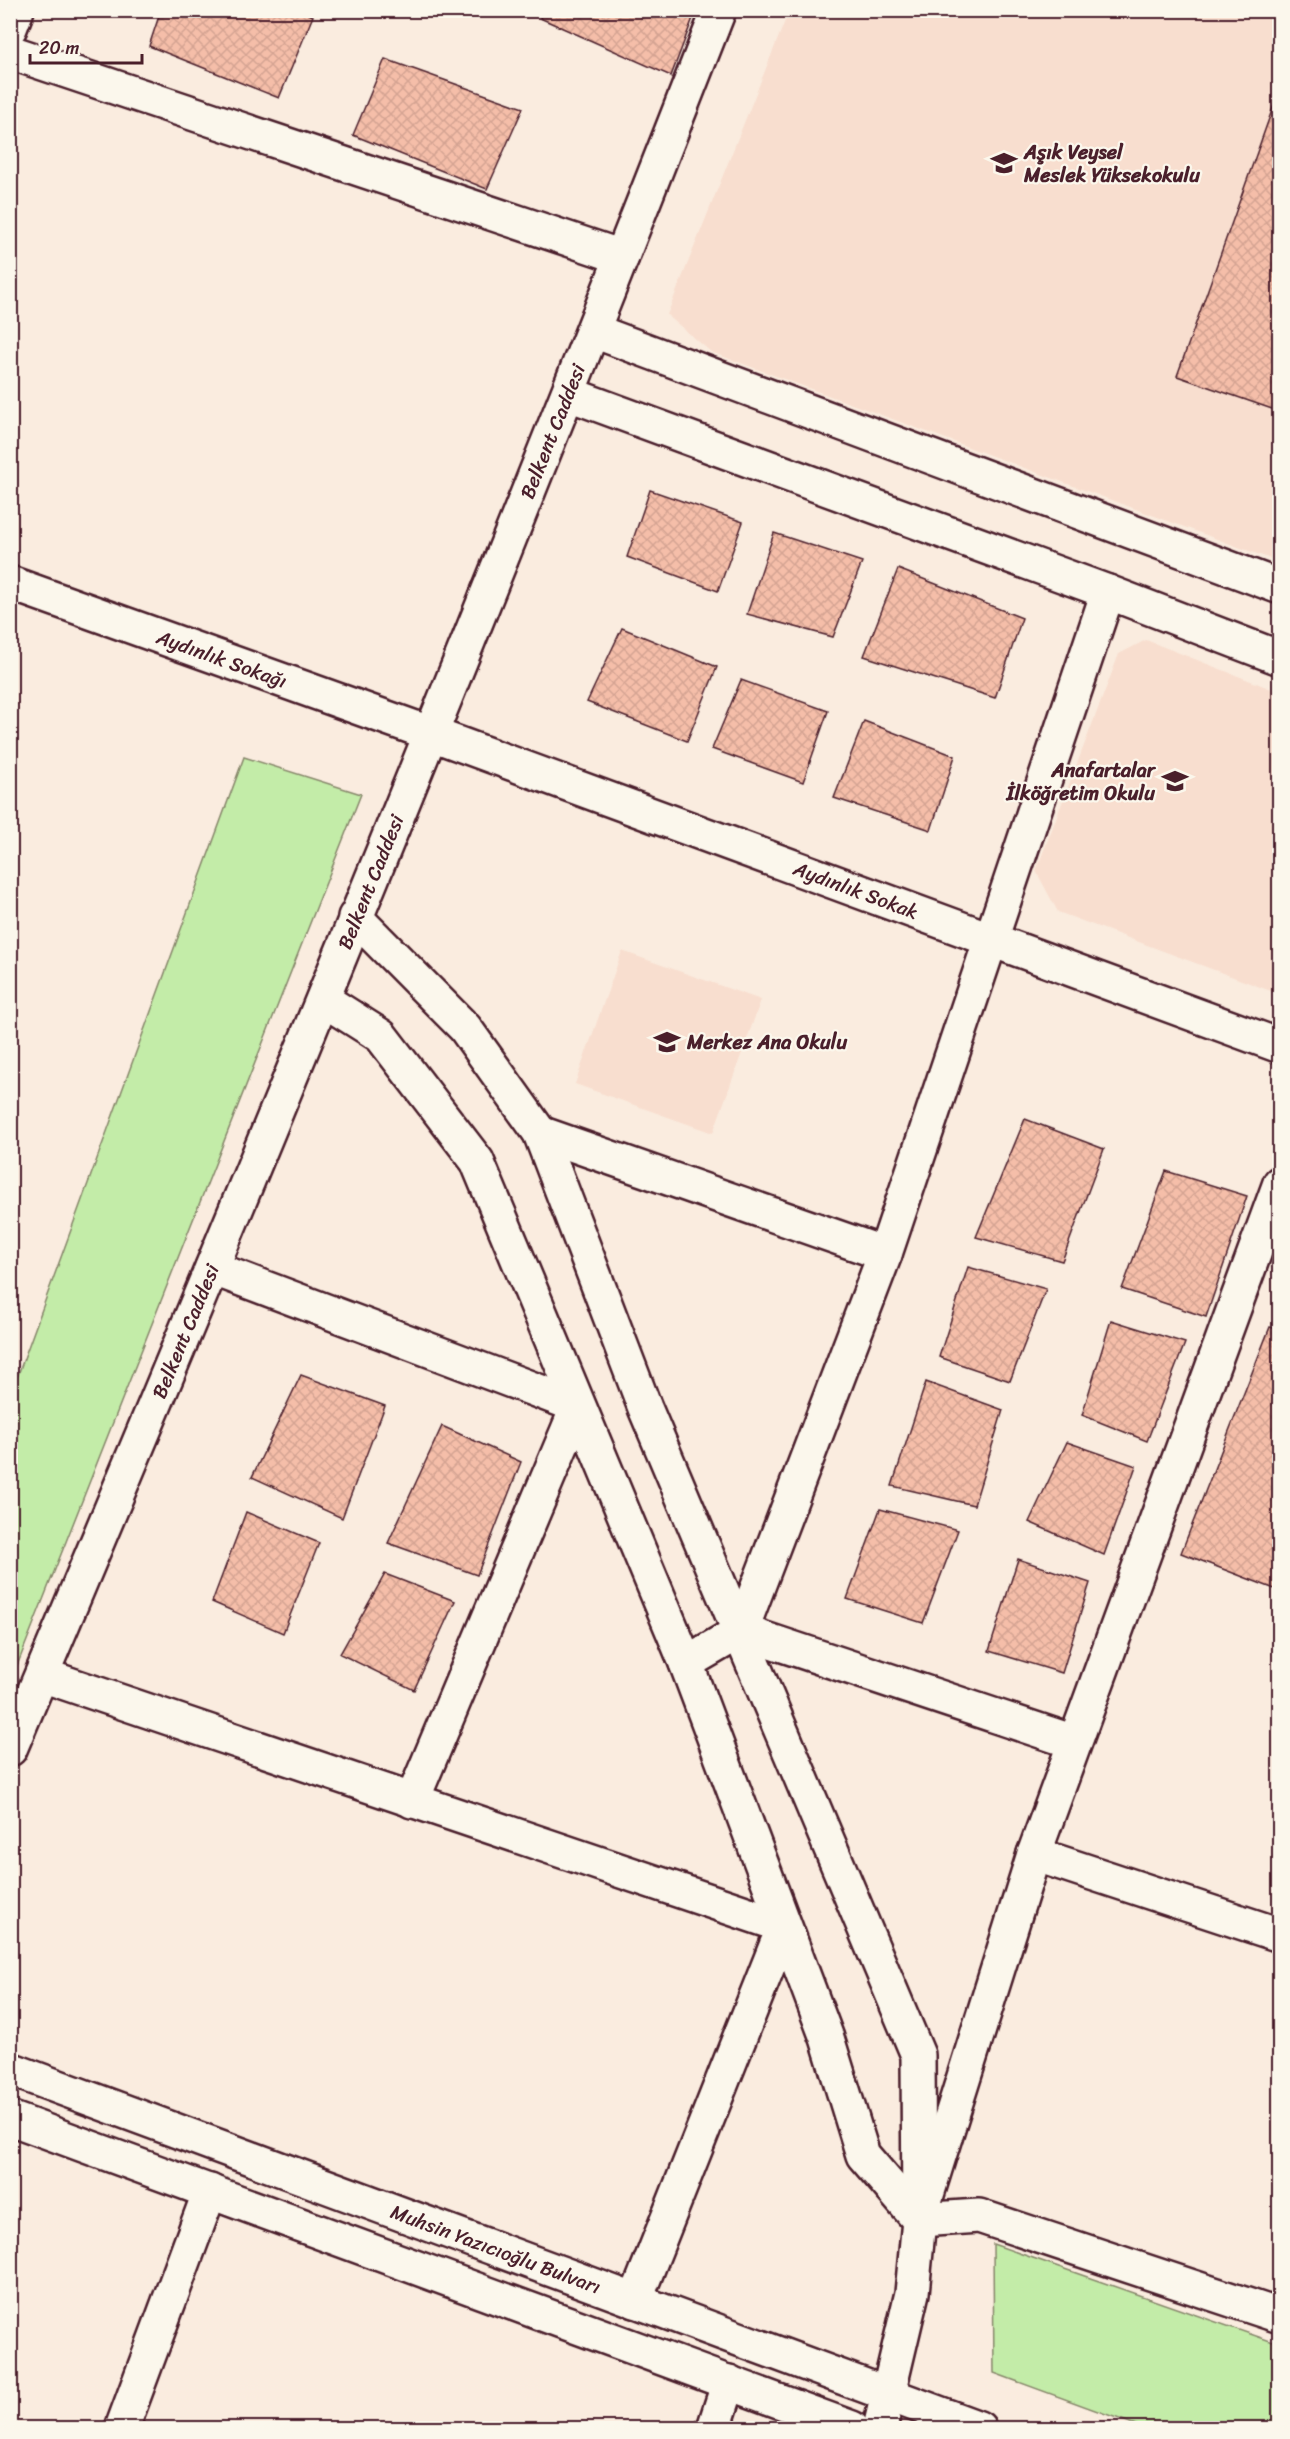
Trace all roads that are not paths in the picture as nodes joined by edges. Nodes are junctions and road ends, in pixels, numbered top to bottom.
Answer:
1 (17, 10) edge
2 (719, 10) edge
3 (10, 28) edge
4 (10, 52) edge
5 (622, 257) junction
6 (594, 330) junction
7 (569, 394) junction
8 (10, 583) edge
9 (1280, 587) edge
10 (1108, 592) junction
11 (1280, 658) edge
12 (432, 734) junction
13 (355, 917) junction
14 (990, 940) junction
15 (324, 1000) junction
16 (1280, 1046) edge
17 (540, 1133) junction
18 (1280, 1183) edge
19 (885, 1254) junction
20 (212, 1268) junction
21 (578, 1406) junction
22 (741, 1631) junction
23 (686, 1663) junction
24 (42, 1675) junction
25 (1074, 1742) junction
26 (10, 1749) edge
27 (412, 1801) junction
28 (1035, 1854) junction
29 (784, 1926) junction
30 (1280, 1935) edge
31 (10, 2069) edge
32 (10, 2118) edge
33 (210, 2191) junction
34 (919, 2220) junction
35 (635, 2301) junction
36 (1280, 2316) edge
37 (729, 2382) junction
38 (889, 2396) junction
39 (122, 2428) edge
40 (714, 2428) edge
41 (852, 2428) edge
42 (880, 2428) edge
43 (979, 2428) edge

1 - 3 street
2 - 5 street, Belkent Caddesi
4 - 5 street
5 - 6 street, Belkent Caddesi
6 - 7 street, Belkent Caddesi
6 - 9 street
7 - 10 street
7 - 12 street, Belkent Caddesi
8 - 12 street, Aydınlık Sokağı
10 - 11 street
10 - 14 street
12 - 13 street, Belkent Caddesi
12 - 14 street, Aydınlık Sokak
13 - 15 street, Belkent Caddesi
13 - 17 street
14 - 16 street, Aydınlık Sokak
14 - 19 street
15 - 20 street, Belkent Caddesi
15 - 21 street
17 - 19 street
17 - 22 street
18 - 25 street
19 - 22 street
20 - 21 street
20 - 24 street, Belkent Caddesi
21 - 23 street
21 - 27 street
22 - 23 street
22 - 25 street
22 - 34 street
23 - 29 street
24 - 26 street, Belkent Caddesi
24 - 27 street
25 - 28 street
27 - 29 street
28 - 30 street
28 - 34 street
29 - 34 street
29 - 35 street
31 - 35 street, Muhsin Yazıcıoğlu Bulvarı
32 - 33 street
33 - 37 street
33 - 39 street
34 - 36 street
34 - 38 street
35 - 38 street, Muhsin Yazıcıoğlu Bulvarı
37 - 40 street
37 - 41 street
38 - 42 street
38 - 43 street, Muhsin Yazıcıoğlu Bulvarı

